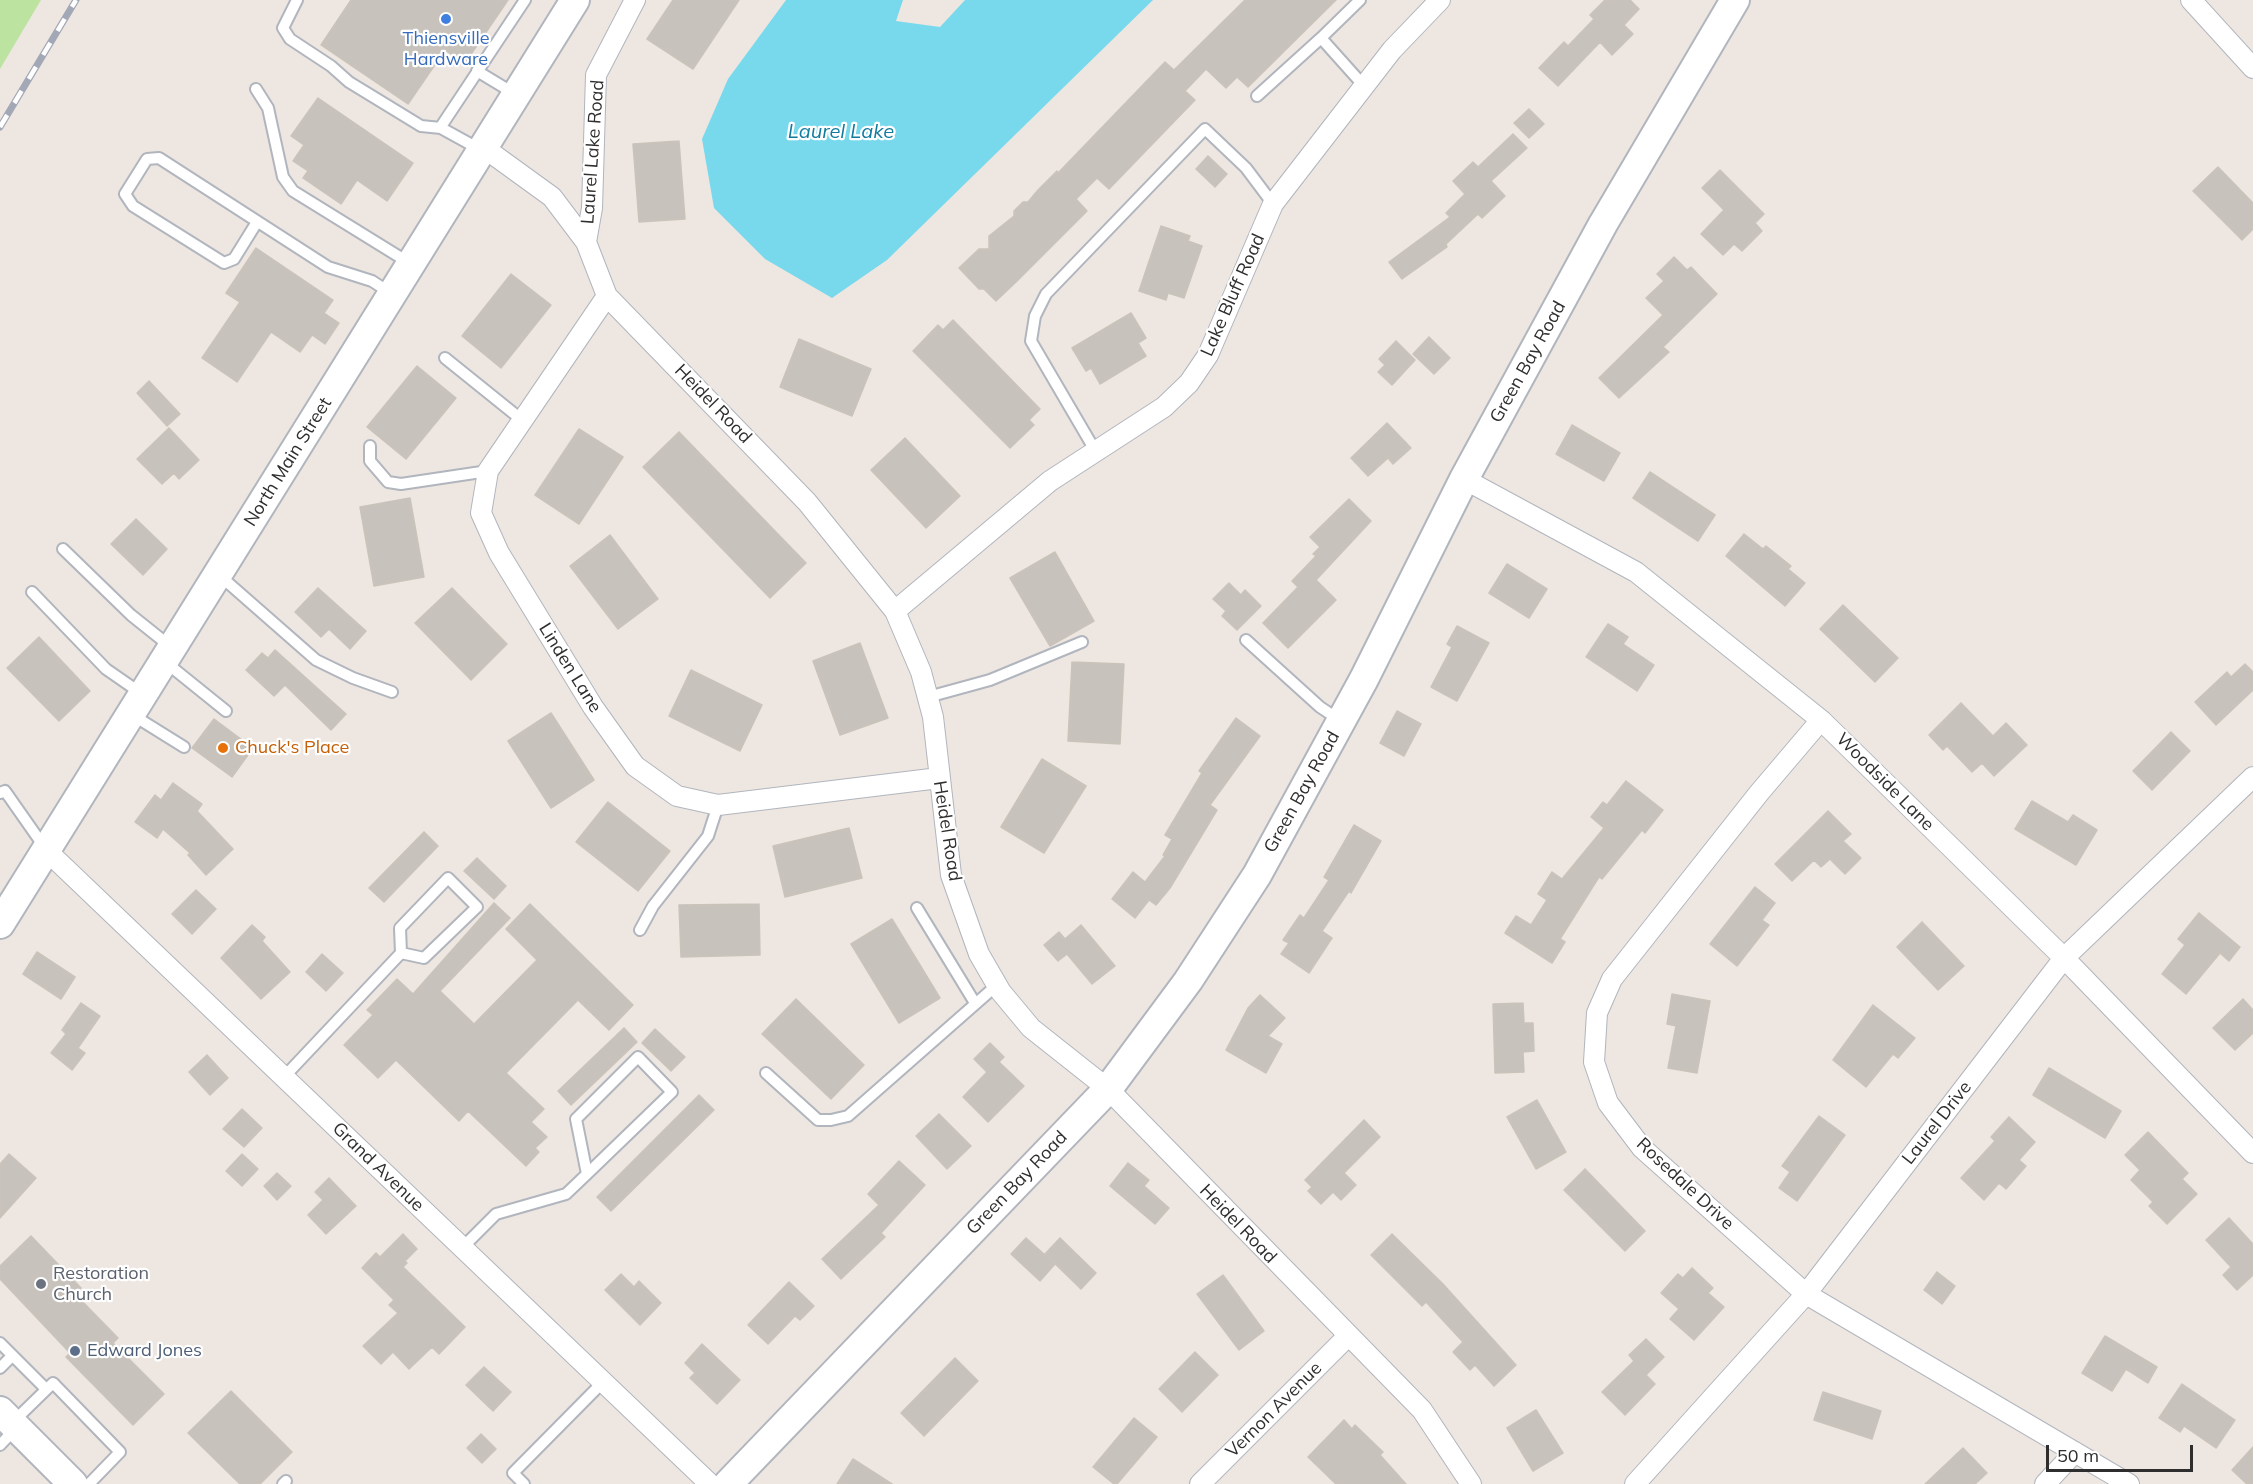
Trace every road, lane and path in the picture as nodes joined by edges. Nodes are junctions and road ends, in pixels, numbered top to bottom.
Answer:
1 (297, 0) edge
2 (525, 0) edge
3 (575, 0) edge
4 (634, 0) edge
5 (1360, 0) edge
6 (1440, 0) edge
7 (1735, 0) edge
8 (2191, 0) edge
9 (1321, 38) junction
10 (2253, 68) edge
11 (477, 72) junction
12 (1364, 86) junction
13 (256, 89) dead end
14 (516, 95) junction
15 (1257, 96) dead end
16 (440, 128) junction
17 (482, 149) junction
18 (1273, 204) junction
19 (257, 222) junction
20 (586, 242) junction
21 (411, 264) junction
22 (393, 294) junction
23 (607, 296) junction
24 (445, 358) dead end
25 (522, 420) junction
26 (370, 446) dead end
27 (1096, 452) junction
28 (488, 471) junction
29 (1464, 479) junction
30 (63, 549) dead end
31 (218, 574) junction
32 (32, 592) dead end
33 (895, 611) junction
34 (1246, 640) dead end
35 (1082, 642) dead end
36 (168, 654) junction
37 (392, 692) dead end
38 (928, 697) junction
39 (137, 704) junction
40 (226, 711) dead end
41 (1821, 720) junction
42 (1341, 721) junction
43 (184, 747) dead end
44 (2253, 777) edge
45 (939, 778) junction
46 (0, 793) edge
47 (718, 805) junction
48 (46, 850) junction
49 (917, 908) dead end
50 (0, 924) edge
51 (640, 930) dead end
52 (401, 953) junction
53 (2064, 958) junction
54 (997, 985) junction
55 (975, 1004) junction
56 (766, 1073) dead end
57 (284, 1077) junction
58 (1108, 1089) junction
59 (2253, 1153) edge
60 (587, 1174) junction
61 (463, 1247) junction
62 (1806, 1294) junction
63 (1348, 1336) junction
64 (0, 1343) edge
65 (12, 1356) junction
66 (0, 1368) edge
67 (603, 1382) junction
68 (46, 1389) junction
69 (7, 1427) edge
70 (2075, 1452) junction
71 (73, 1484) edge
72 (89, 1484) edge
73 (524, 1484) edge
74 (710, 1484) edge
75 (728, 1484) edge
76 (1200, 1484) edge
77 (1471, 1484) edge
78 (1635, 1484) edge
79 (2045, 1484) edge
80 (2129, 1484) edge

1 - 16 lane
2 - 11 lane
3 - 14 street, North Main Street
4 - 20 street, Laurel Lake Road
5 - 9 lane
6 - 12 street, Lake Bluff Road
7 - 29 street, Green Bay Road
8 - 10 street
9 - 12 lane
9 - 15 lane
11 - 14 lane
11 - 16 lane
12 - 18 street, Lake Bluff Road
13 - 21 lane
14 - 17 street, North Main Street
16 - 17 lane
17 - 20 street, Heidel Road
17 - 21 street, North Main Street
18 - 27 street, Lake Bluff Road
18 - 27 lane
19 - 19 lane
19 - 22 lane
20 - 23 street, Heidel Road
21 - 22 street, North Main Street
22 - 31 street, North Main Street
23 - 25 street, Linden Lane
23 - 33 street, Heidel Road
24 - 25 lane
25 - 28 street, Linden Lane
26 - 28 lane
27 - 33 street, Lake Bluff Road
28 - 47 street, Linden Lane
29 - 41 street, Woodside Lane
29 - 42 street, Green Bay Road
30 - 36 lane
31 - 36 street, North Main Street
31 - 37 lane
32 - 39 lane
33 - 38 street, Heidel Road
34 - 42 lane
35 - 38 lane
36 - 39 street, North Main Street
36 - 40 lane
38 - 45 street, Heidel Road
39 - 43 lane
39 - 48 street, North Main Street
41 - 53 street, Woodside Lane
41 - 62 street, Rosedale Drive
42 - 58 street, Green Bay Road
44 - 53 street, Laurel Drive
45 - 47 street, Linden Lane
45 - 54 street, Heidel Road
46 - 48 lane
47 - 51 lane
48 - 50 street, North Main Street
48 - 57 street, Grand Avenue
49 - 55 lane
52 - 52 lane
52 - 57 lane
53 - 59 street, Woodside Lane
53 - 62 street, Laurel Drive
54 - 55 lane
54 - 58 street, Heidel Road
55 - 56 lane
57 - 61 street, Grand Avenue
58 - 63 street, Heidel Road
58 - 75 street, Green Bay Road
60 - 60 lane
60 - 61 lane
61 - 67 street, Grand Avenue
62 - 70 street, Rosedale Drive
62 - 78 street, Laurel Drive
63 - 76 street, Vernon Avenue
63 - 77 street, Heidel Road
64 - 65 lane
65 - 66 lane
65 - 68 lane
67 - 73 lane
67 - 74 street, Grand Avenue
68 - 69 lane
68 - 72 lane
69 - 71 street
70 - 79 street
70 - 80 street, Rosedale Drive

